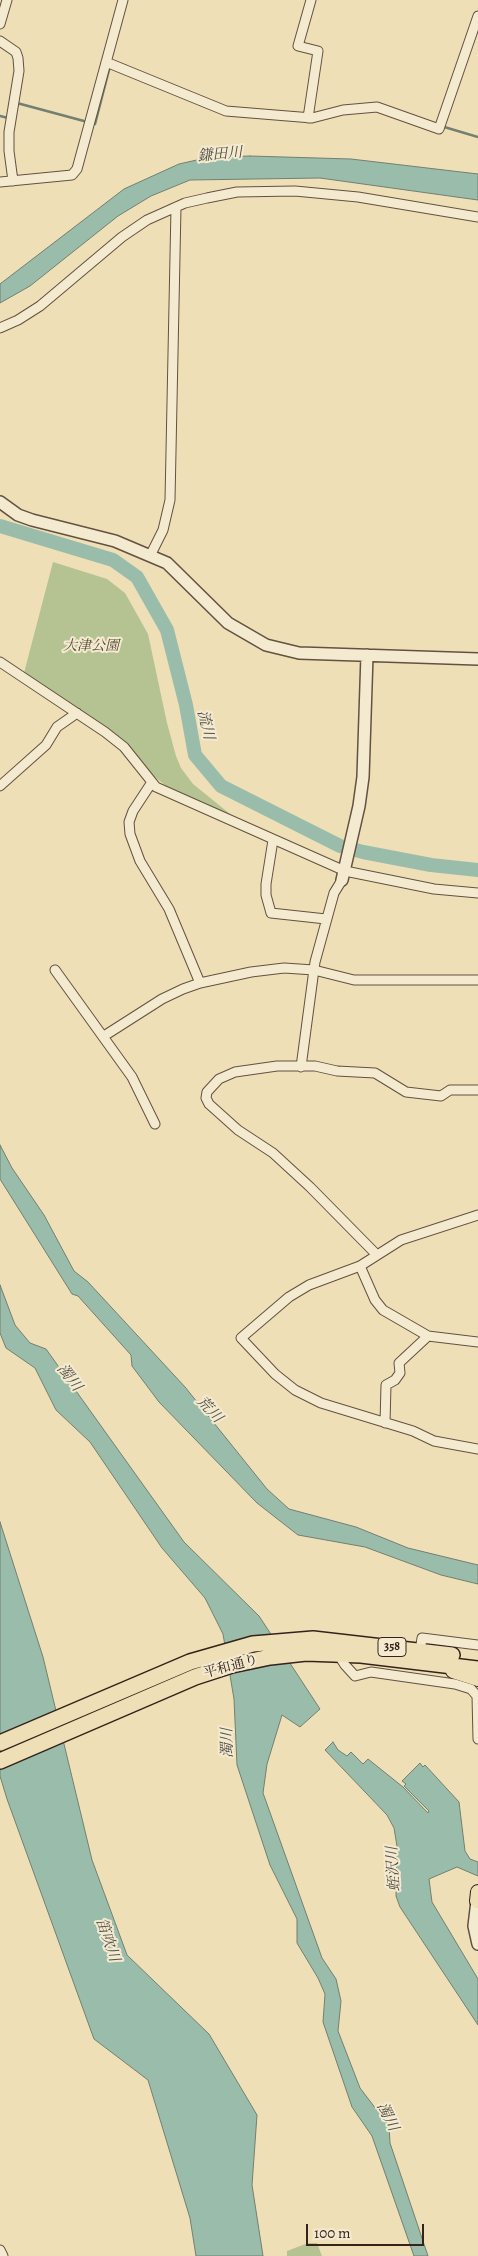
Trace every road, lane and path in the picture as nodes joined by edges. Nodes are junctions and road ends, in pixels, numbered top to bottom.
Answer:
1 (7, 0) edge
2 (123, 0) edge
3 (311, 0) edge
4 (478, 16) edge
5 (0, 24) edge
6 (0, 41) edge
7 (109, 63) junction
8 (308, 115) junction
9 (14, 181) junction
10 (0, 182) edge
11 (176, 207) junction
12 (478, 217) edge
13 (0, 328) edge
14 (0, 502) edge
15 (0, 513) edge
16 (18, 515) junction
17 (150, 556) junction
18 (367, 655) junction
19 (478, 659) edge
20 (0, 662) edge
21 (76, 713) junction
22 (152, 782) junction
23 (0, 786) edge
24 (273, 840) junction
25 (344, 871) junction
26 (478, 893) edge
27 (326, 919) junction
28 (55, 970) dead end
29 (314, 970) junction
30 (478, 980) edge
31 (200, 983) junction
32 (104, 1036) junction
33 (302, 1067) junction
34 (478, 1090) edge
35 (155, 1124) dead end
36 (478, 1215) edge
37 (376, 1254) junction
38 (360, 1266) junction
39 (428, 1336) junction
40 (478, 1342) edge
41 (385, 1423) junction
42 (478, 1449) edge
43 (478, 1646) edge
44 (420, 1651) junction
45 (338, 1654) junction
46 (386, 1657) junction
47 (478, 1659) edge
48 (478, 1669) edge
49 (478, 1679) edge
50 (478, 1739) edge
51 (0, 1743) edge
52 (0, 1761) edge
53 (477, 1896) edge
54 (478, 1944) edge
55 (0, 2250) edge
56 (3, 2256) edge

1 - 5 street
2 - 7 street
3 - 8 street
4 - 8 street
6 - 9 street
7 - 8 street
7 - 9 street
9 - 10 street
11 - 12 street
11 - 13 street
11 - 17 street
14 - 16 street
15 - 16 street
16 - 17 street
17 - 18 street
18 - 19 street
18 - 25 street
20 - 21 street
21 - 22 street
21 - 23 street
22 - 24 street
22 - 31 street
24 - 25 street
24 - 27 street
25 - 26 street
25 - 27 street
27 - 29 street
28 - 32 street
29 - 30 street
29 - 31 street
29 - 33 street
31 - 32 street
32 - 35 street
33 - 34 street
33 - 37 street
36 - 37 street
37 - 38 street
38 - 39 street
38 - 41 street
39 - 40 street
39 - 41 street
41 - 42 street
43 - 44 street
44 - 47 highway, 平和通り / 358
44 - 51 highway, 平和通り / 358
45 - 46 highway, 平和通り / 358
45 - 50 street
45 - 52 highway, 平和通り / 358
46 - 48 highway, 平和通り / 358
46 - 49 main road
53 - 54 street
55 - 56 street

